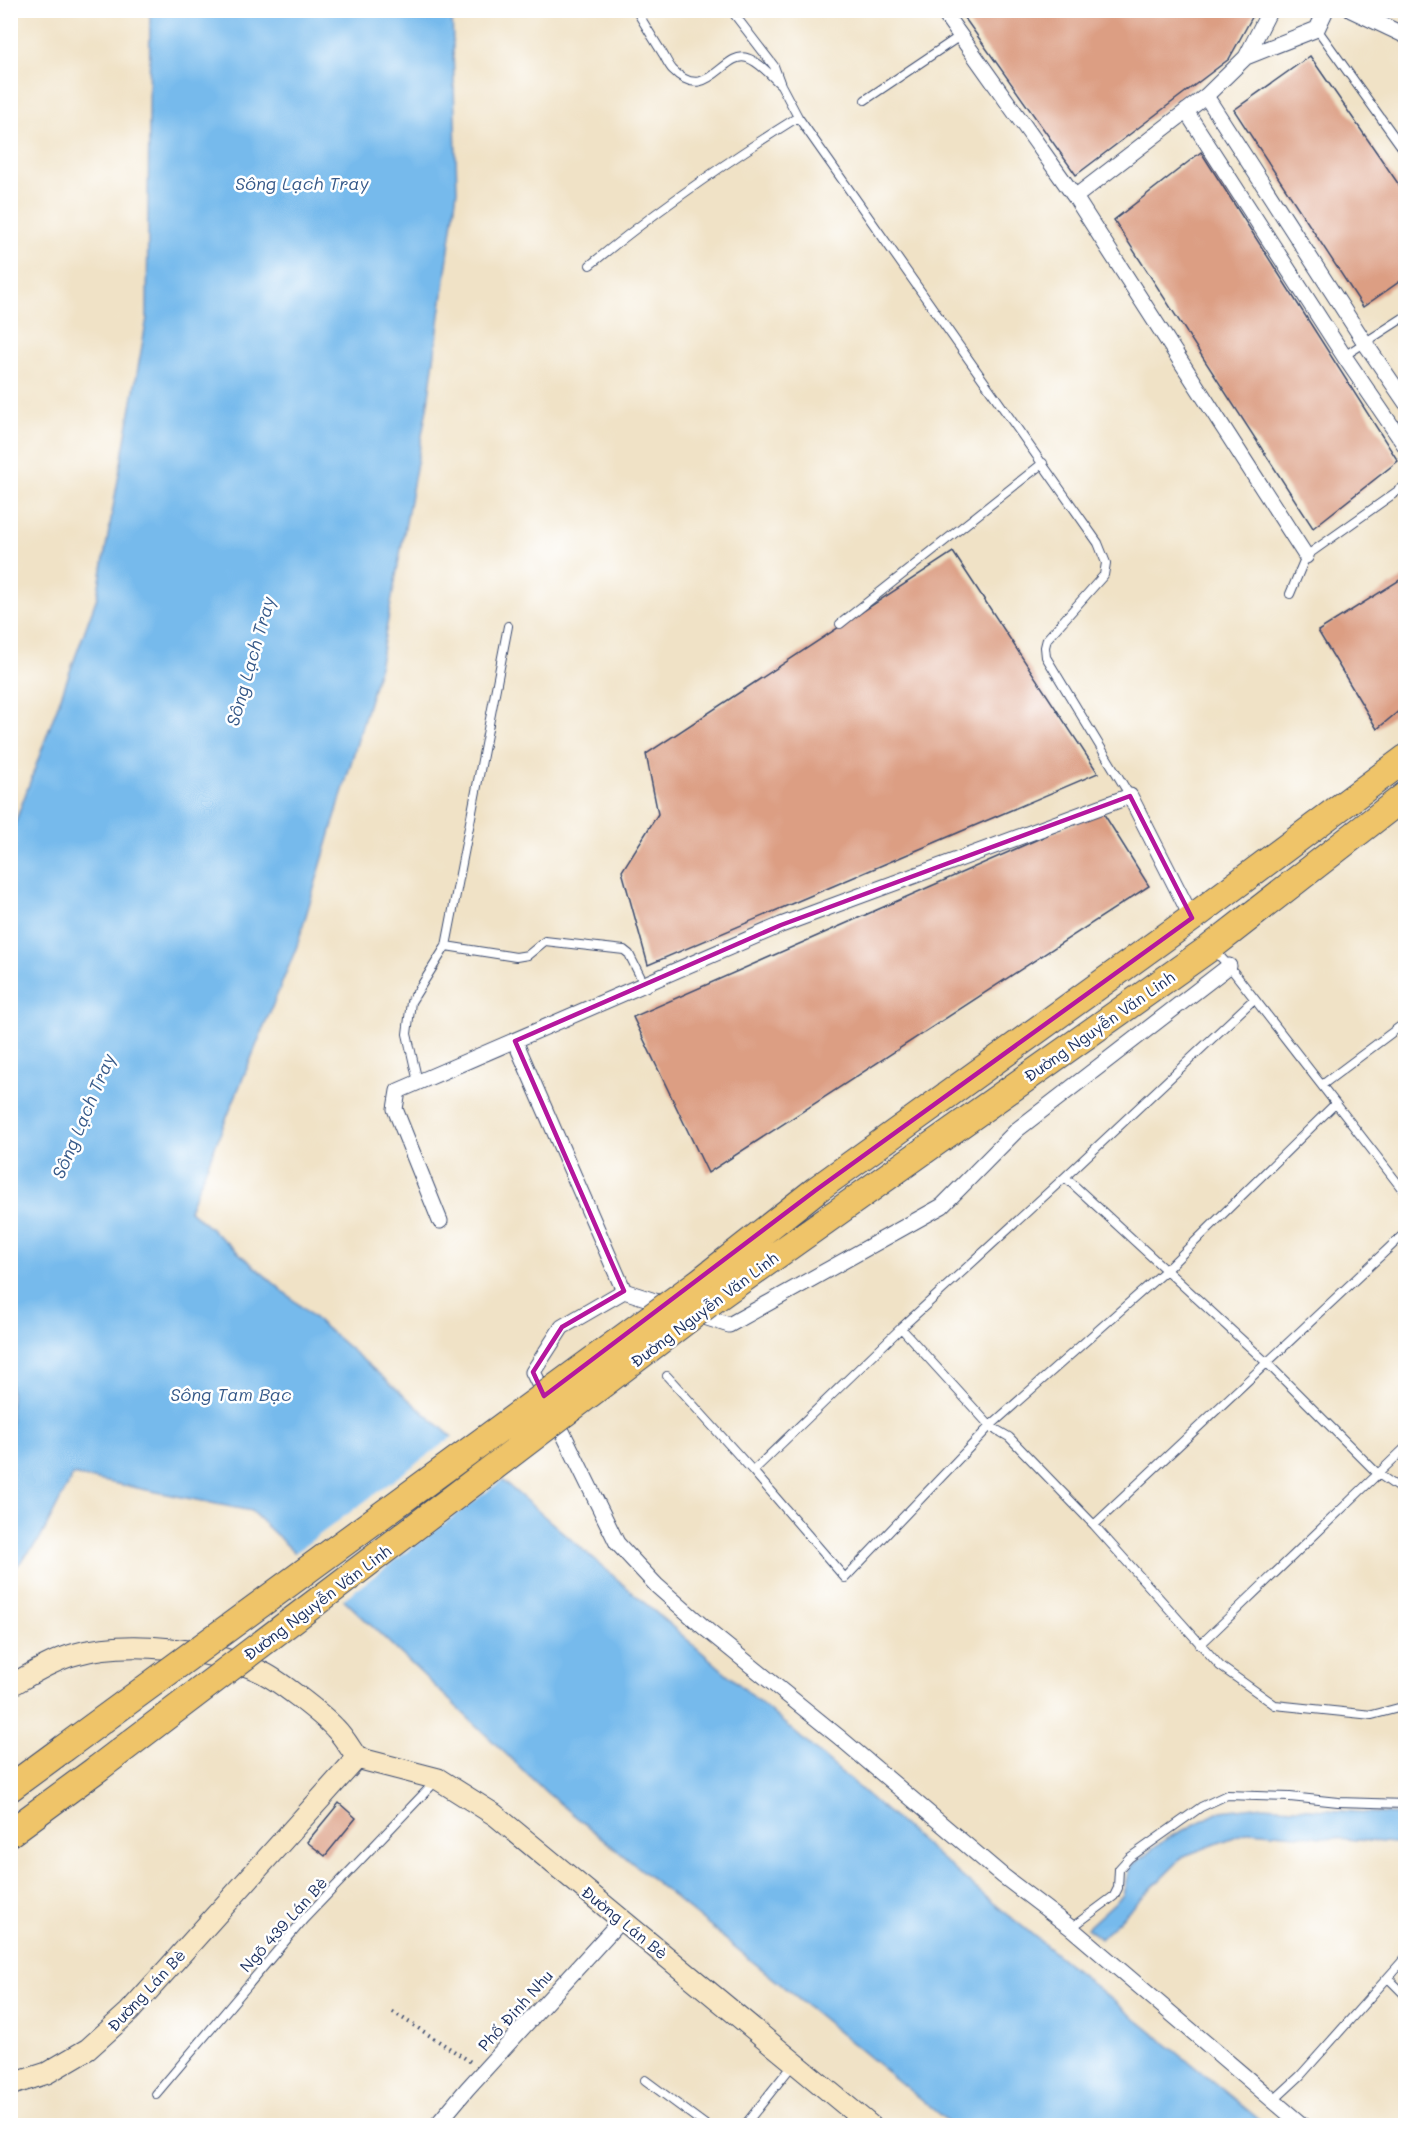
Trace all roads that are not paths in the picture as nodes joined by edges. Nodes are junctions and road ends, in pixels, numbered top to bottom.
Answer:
1 (636, 10) edge
2 (731, 10) edge
3 (942, 10) edge
4 (1269, 10) edge
5 (1326, 10) edge
6 (1351, 10) edge
7 (1317, 29) junction
8 (960, 36) junction
9 (1406, 36) edge
10 (1246, 57) junction
11 (781, 85) junction
12 (1206, 96) junction
13 (865, 100) dead end
14 (1186, 111) junction
15 (798, 117) junction
16 (1406, 153) edge
17 (1075, 197) junction
18 (590, 265) dead end
19 (1406, 316) edge
20 (1365, 343) junction
21 (1344, 356) junction
22 (1406, 403) edge
23 (1406, 447) edge
24 (1043, 463) junction
25 (1406, 485) edge
26 (1306, 556) junction
27 (1290, 594) dead end
28 (840, 624) dead end
29 (508, 626) dead end
30 (1406, 758) edge
31 (1406, 795) edge
32 (1130, 796) junction
33 (1192, 918) junction
34 (446, 946) junction
35 (1220, 957) junction
36 (645, 984) junction
37 (1254, 999) junction
38 (1406, 1022) edge
39 (515, 1041) junction
40 (418, 1082) junction
41 (1322, 1085) junction
42 (1335, 1104) junction
43 (1065, 1178) junction
44 (1406, 1194) edge
45 (440, 1221) dead end
46 (1406, 1232) edge
47 (1166, 1271) junction
48 (624, 1291) junction
49 (703, 1294) junction
50 (901, 1328) junction
51 (1267, 1363) junction
52 (667, 1376) dead end
53 (990, 1426) junction
54 (1406, 1447) edge
55 (753, 1471) junction
56 (1377, 1473) junction
57 (1406, 1493) edge
58 (1094, 1525) junction
59 (1200, 1645) junction
60 (10, 1686) edge
61 (1406, 1706) edge
62 (357, 1758) junction
63 (438, 1779) junction
64 (10, 1788) edge
65 (1406, 1804) edge
66 (10, 1833) edge
67 (622, 1919) junction
68 (1071, 1929) junction
69 (1406, 1957) edge
70 (1388, 1978) junction
71 (1406, 1996) edge
72 (795, 2062) junction
73 (645, 2080) dead end
74 (10, 2085) edge
75 (156, 2094) dead end
76 (1273, 2101) junction
77 (862, 2123) edge
78 (436, 2126) edge
79 (706, 2126) edge
80 (744, 2126) edge
81 (1303, 2126) edge

1 - 11 lane
2 - 11 lane
3 - 8 street
4 - 10 street
5 - 7 street
6 - 9 street
7 - 10 street
7 - 16 lane
8 - 13 lane
8 - 17 street
10 - 12 street
11 - 15 lane
12 - 14 street
12 - 20 street
14 - 17 street
14 - 21 street
15 - 18 lane
15 - 24 lane
17 - 26 street
19 - 20 lane
20 - 21 lane
20 - 22 street
21 - 23 street
24 - 28 lane
24 - 32 lane
25 - 26 lane
26 - 27 lane
29 - 34 lane
30 - 33 highway, Đường Nguyễn Văn Linh
31 - 35 highway, Đường Nguyễn Văn Linh
32 - 33 street
32 - 36 street
33 - 49 highway, Đường Nguyễn Văn Linh
34 - 36 lane
34 - 40 lane
35 - 37 lane
35 - 48 street
35 - 49 highway, Đường Nguyễn Văn Linh
36 - 39 street
37 - 41 lane
37 - 43 lane
38 - 41 lane
39 - 40 street
39 - 48 street
40 - 45 street
41 - 42 lane
42 - 44 lane
42 - 47 lane
43 - 47 lane
43 - 50 lane
46 - 51 lane
47 - 51 lane
47 - 53 lane
48 - 68 street
49 - 64 highway, Đường Nguyễn Văn Linh, bridge
49 - 66 highway, Đường Nguyễn Văn Linh, bridge
50 - 53 lane
50 - 55 lane
51 - 56 lane
51 - 58 lane
52 - 55 lane
53 - 55 lane
53 - 58 lane
54 - 56 lane
56 - 57 lane
56 - 59 lane
58 - 59 lane
59 - 61 lane
60 - 62 main road
62 - 63 main road, Đường Lán Bè
62 - 74 main road, Đường Lán Bè
63 - 67 main road, Đường Lán Bè
63 - 75 lane, Ngõ 439 Lán Bè
65 - 68 lane
67 - 72 main road, Đường Lán Bè
67 - 78 street, Phố Đinh Nhu
68 - 76 street
69 - 70 lane
70 - 71 lane
70 - 76 lane
72 - 77 main road, Đường Lán Bè
72 - 80 lane
73 - 79 lane
76 - 81 street

